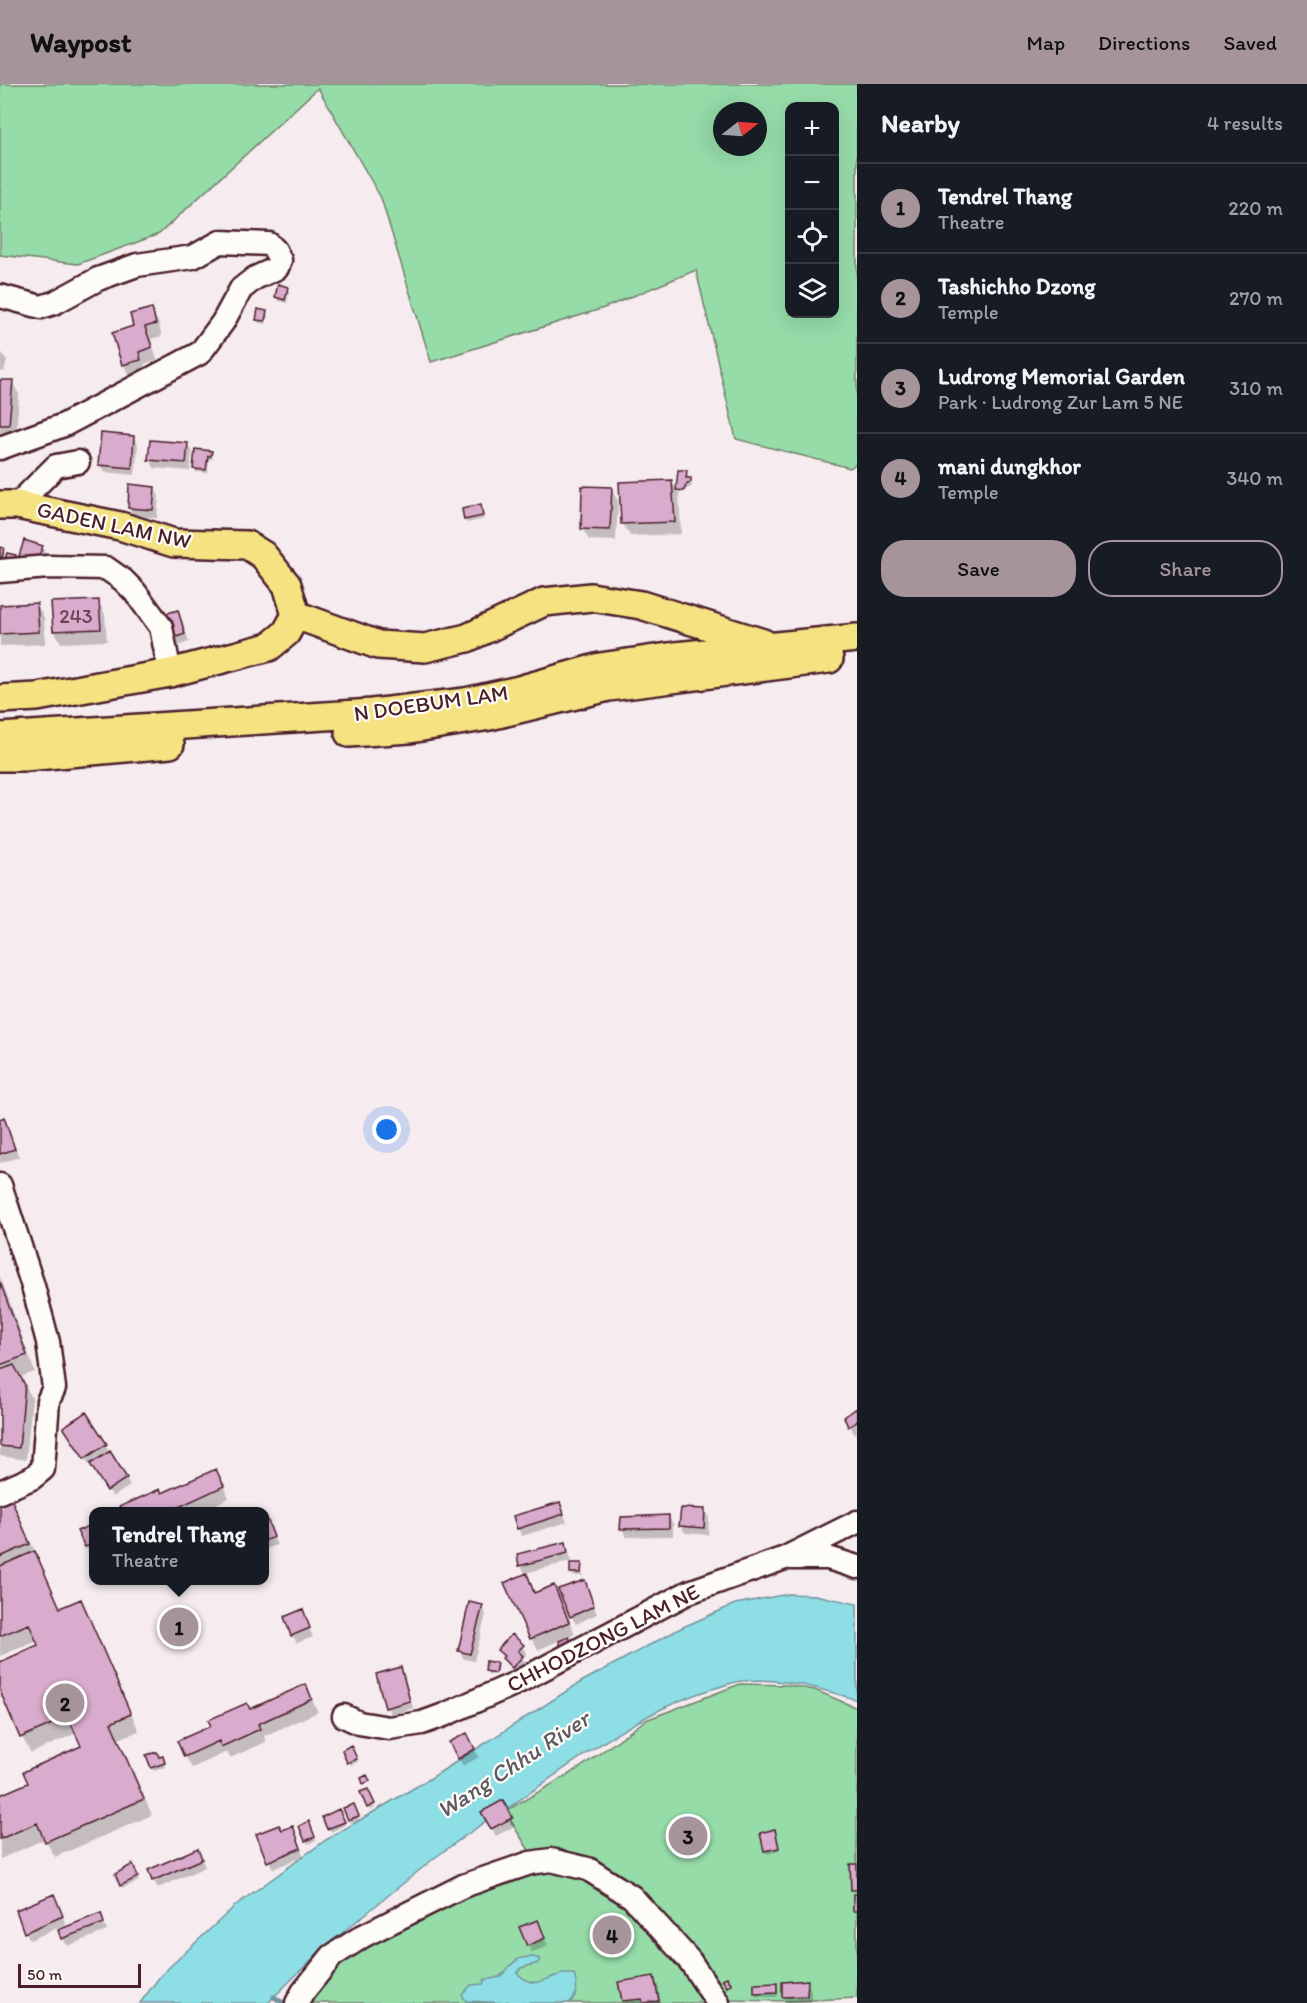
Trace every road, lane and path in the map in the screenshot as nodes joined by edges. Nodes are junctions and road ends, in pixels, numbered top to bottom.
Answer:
1 (0, 296) edge
2 (0, 448) edge
3 (78, 462) dead end
4 (9, 505) edge
5 (0, 570) edge
6 (296, 615) junction
7 (857, 638) edge
8 (774, 646) junction
9 (857, 656) edge
10 (170, 673) junction
11 (0, 699) edge
12 (0, 736) edge
13 (0, 757) edge
14 (0, 1185) edge
15 (0, 1492) edge
16 (857, 1522) edge
17 (785, 1558) junction
18 (857, 1568) edge
19 (344, 1716) dead end
20 (716, 1999) edge
21 (297, 2003) edge

1 - 2 street
3 - 4 street
4 - 6 main road, GADEN LAM NW
5 - 10 street
6 - 8 main road
6 - 10 main road
7 - 8 main road, N DOEBUM LAM
8 - 12 main road, N DOEBUM LAM
9 - 13 main road, N DOEBUM LAM
10 - 11 main road
14 - 15 street
16 - 17 street, CHHODZONG LAM NE
17 - 18 street
17 - 19 street, CHHODZONG LAM NE
20 - 21 street

